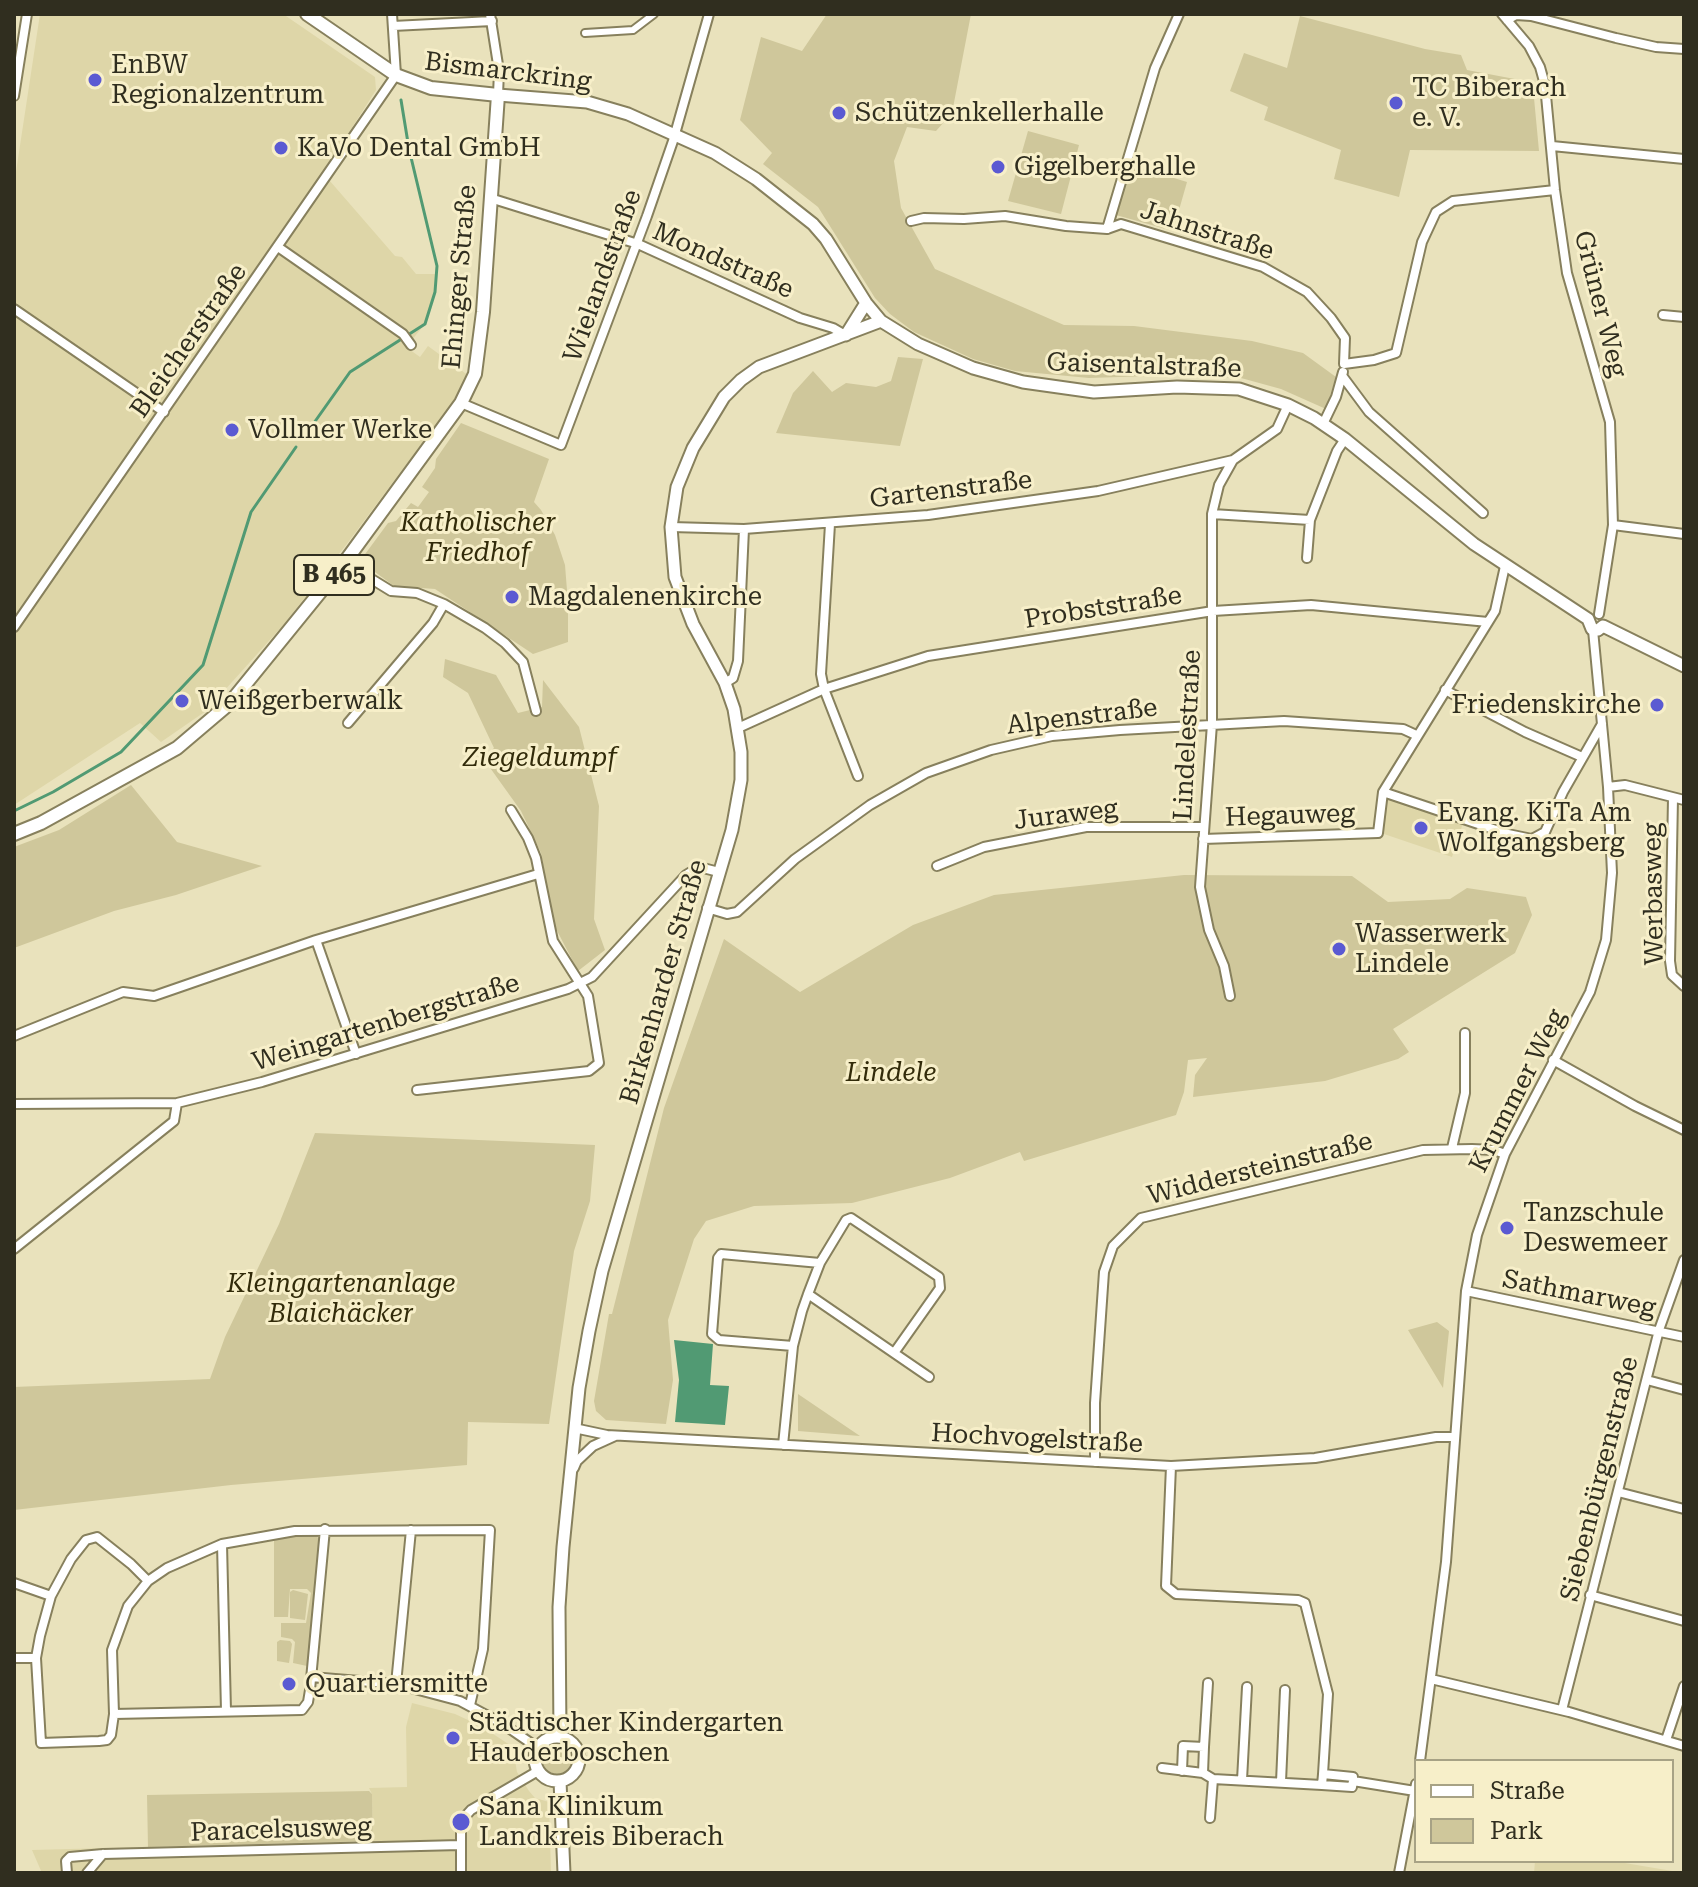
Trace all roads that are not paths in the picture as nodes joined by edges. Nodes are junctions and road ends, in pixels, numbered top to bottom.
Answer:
1 (27, 14) edge
2 (307, 14) edge
3 (392, 14) edge
4 (654, 14) edge
5 (709, 14) edge
6 (1179, 14) edge
7 (1505, 17) edge
8 (491, 18) edge
9 (456, 19) edge
10 (393, 26) junction
11 (585, 33) dead end
12 (1684, 49) edge
13 (396, 75) junction
14 (498, 95) junction
15 (14, 96) edge
16 (675, 134) junction
17 (1552, 146) junction
18 (1684, 159) edge
19 (1555, 190) junction
20 (490, 198) junction
21 (911, 221) dead end
22 (1107, 229) junction
23 (638, 244) junction
24 (278, 247) junction
25 (866, 303) junction
26 (14, 309) edge
27 (1663, 315) dead end
28 (1684, 317) edge
29 (881, 321) junction
30 (846, 335) junction
31 (411, 345) dead end
32 (1344, 364) junction
33 (1343, 377) junction
34 (461, 403) junction
35 (1288, 405) junction
36 (164, 412) junction
37 (1323, 424) junction
38 (1345, 439) junction
39 (1233, 460) junction
40 (1483, 513) dead end
41 (1212, 514) junction
42 (1310, 520) junction
43 (830, 524) junction
44 (1613, 525) junction
45 (671, 527) junction
46 (744, 529) junction
47 (1684, 534) edge
48 (1307, 558) dead end
49 (347, 559) junction
50 (1505, 566) junction
51 (444, 604) junction
52 (1213, 611) junction
53 (1488, 622) junction
54 (1596, 622) junction
55 (14, 627) edge
56 (1684, 666) edge
57 (725, 683) junction
58 (824, 689) junction
59 (1445, 690) junction
60 (536, 711) dead end
61 (348, 723) dead end
62 (1212, 724) junction
63 (1602, 724) junction
64 (738, 728) junction
65 (1416, 735) junction
66 (1582, 757) junction
67 (858, 776) dead end
68 (1608, 787) junction
69 (1383, 792) junction
70 (1673, 798) junction
71 (1684, 800) edge
72 (511, 810) dead end
73 (1204, 827) junction
74 (14, 834) edge
75 (1203, 839) junction
76 (937, 866) dead end
77 (719, 872) junction
78 (538, 874) junction
79 (707, 908) junction
80 (316, 940) junction
81 (581, 983) junction
82 (1684, 986) edge
83 (1230, 996) dead end
84 (1465, 1033) dead end
85 (14, 1036) edge
86 (356, 1054) junction
87 (1553, 1060) junction
88 (417, 1090) dead end
89 (177, 1103) junction
90 (14, 1104) edge
91 (1684, 1130) edge
92 (1452, 1148) junction
93 (1505, 1154) junction
94 (14, 1249) edge
95 (1684, 1260) edge
96 (820, 1263) junction
97 (1466, 1291) junction
98 (808, 1294) junction
99 (1659, 1330) junction
100 (1684, 1337) edge
101 (793, 1346) junction
102 (894, 1353) junction
103 (929, 1377) dead end
104 (1647, 1380) junction
105 (1684, 1390) edge
106 (574, 1428) junction
107 (617, 1435) junction
108 (1454, 1437) junction
109 (783, 1445) junction
110 (1095, 1462) junction
111 (1171, 1466) junction
112 (570, 1476) junction
113 (1618, 1492) junction
114 (1684, 1509) edge
115 (325, 1529) junction
116 (411, 1530) junction
117 (222, 1544) junction
118 (148, 1581) junction
119 (14, 1583) edge
120 (1590, 1595) junction
121 (51, 1596) junction
122 (1684, 1621) edge
123 (14, 1658) edge
124 (36, 1658) junction
125 (311, 1677) junction
126 (1431, 1679) junction
127 (1208, 1683) dead end
128 (396, 1684) junction
129 (1684, 1686) edge
130 (1247, 1687) dead end
131 (1285, 1690) dead end
132 (470, 1705) junction
133 (1562, 1710) junction
134 (226, 1711) junction
135 (114, 1714) junction
136 (560, 1737) junction
137 (1666, 1740) junction
138 (1684, 1746) edge
139 (1204, 1747) junction
140 (538, 1748) junction
141 (1420, 1759) edge
142 (1162, 1768) dead end
143 (538, 1771) junction
144 (1182, 1771) junction
145 (1203, 1773) junction
146 (1323, 1774) junction
147 (1213, 1779) junction
148 (1242, 1780) junction
149 (560, 1781) junction
150 (1353, 1781) junction
151 (1281, 1782) junction
152 (1322, 1785) junction
153 (1414, 1787) edge
154 (1414, 1793) edge
155 (1210, 1818) dead end
156 (460, 1845) junction
157 (103, 1854) junction
158 (67, 1873) edge
159 (87, 1873) edge
160 (461, 1873) edge
161 (564, 1873) edge
162 (1399, 1873) edge

1 - 15 street
2 - 13 main road, Bismarckring
3 - 10 street
4 - 11 street
5 - 16 street, Wielandstraße
6 - 22 street
7 - 12 street
7 - 17 street, Grüner Weg
8 - 9 street
8 - 14 street
9 - 10 street
10 - 13 street
13 - 14 main road, Bismarckring
13 - 24 street, Bleicherstraße
14 - 16 main road, Bismarckring
14 - 20 main road, Ehinger Straße / B 465
16 - 23 street, Wielandstraße
16 - 25 main road, Bismarckring
17 - 18 street
17 - 19 street, Grüner Weg
19 - 32 street
19 - 44 street, Grüner Weg
20 - 23 street, Mondstraße
20 - 34 main road, Ehinger Straße / B 465
21 - 22 street, Jahnstraße
22 - 32 street, Jahnstraße
23 - 30 street, Mondstraße
23 - 34 street, Wielandstraße
24 - 31 street
24 - 36 street, Bleicherstraße
25 - 29 main road, Bismarckring
25 - 30 main road
26 - 36 street
27 - 28 street
29 - 30 main road, Birkenharder Straße
29 - 35 main road, Gaisentalstraße
30 - 45 main road, Birkenharder Straße
32 - 33 street, Jahnstraße
33 - 37 street, Jahnstraße
33 - 40 street
34 - 49 main road, Ehinger Straße / B 465
35 - 37 main road, Gaisentalstraße
35 - 39 street
36 - 55 street, Bleicherstraße
37 - 38 main road, Gaisentalstraße
38 - 42 street
38 - 50 main road, Gaisentalstraße
39 - 41 street, Lindelestraße
39 - 43 street, Gartenstraße
41 - 42 street
41 - 52 street, Lindelestraße
42 - 48 street
43 - 46 street, Gartenstraße
43 - 58 street
44 - 47 street
44 - 54 street, Grüner Weg
45 - 46 street, Gartenstraße
45 - 57 main road, Birkenharder Straße
46 - 57 street
49 - 51 street
49 - 74 main road, Ehinger Straße / B 465
50 - 53 street
50 - 54 main road, Gaisentalstraße
51 - 60 street
51 - 61 street
52 - 53 street, Probststraße
52 - 58 street, Probststraße
52 - 62 street, Lindelestraße
53 - 59 street
54 - 56 main road, Gaisentalstraße
54 - 63 street, Krummer Weg
57 - 64 main road, Birkenharder Straße
58 - 64 street, Probststraße
58 - 67 street
59 - 65 street
59 - 66 street
62 - 65 street, Alpenstraße
62 - 73 street, Lindelestraße
62 - 79 street, Alpenstraße
63 - 66 street
63 - 68 street, Krummer Weg
64 - 77 main road, Birkenharder Straße
65 - 69 street
66 - 69 street
68 - 70 street, Werbasweg
68 - 87 street, Krummer Weg
69 - 75 street, Hegauweg
70 - 71 street, Werbasweg
70 - 82 street, Werbasweg
72 - 78 street
73 - 75 street, Lindelestraße
73 - 76 street, Juraweg
75 - 83 street, Lindelestraße
77 - 79 main road, Birkenharder Straße
77 - 81 street, Weingartenbergstraße
78 - 80 street
78 - 81 street
79 - 106 main road, Birkenharder Straße
80 - 85 street
80 - 86 street
81 - 86 street, Weingartenbergstraße
81 - 88 street
84 - 92 street
86 - 89 street, Weingartenbergstraße
87 - 91 street
87 - 93 street, Krummer Weg
89 - 90 street, Weingartenbergstraße
89 - 94 street
92 - 93 street, Widdersteinstraße
92 - 110 street, Widdersteinstraße
93 - 97 street, Krummer Weg
95 - 99 street, Siebenbürgenstraße
96 - 98 street
96 - 101 street
96 - 102 street
97 - 99 street, Sathmarweg
97 - 108 street, Krummer Weg
98 - 101 street
98 - 102 street
99 - 100 street, Sathmarweg
99 - 104 street, Siebenbürgenstraße
101 - 109 street
102 - 103 street
104 - 105 street
104 - 113 street, Siebenbürgenstraße
106 - 107 street, Hochvogelstraße
106 - 112 main road, Birkenharder Straße
107 - 109 street, Hochvogelstraße
107 - 112 street
108 - 111 street, Hochvogelstraße
108 - 126 street, Krummer Weg
109 - 110 street, Hochvogelstraße
110 - 111 street, Hochvogelstraße
111 - 146 street
112 - 136 main road, Birkenharder Straße
113 - 114 street
113 - 120 street, Siebenbürgenstraße
115 - 116 street
115 - 117 street
115 - 125 street
116 - 128 street
116 - 132 street
117 - 118 street
117 - 134 street
118 - 121 street
118 - 135 street
119 - 121 street
120 - 122 street
120 - 133 street, Siebenbürgenstraße
121 - 124 street
123 - 124 street
124 - 135 street
125 - 128 street
125 - 134 street
126 - 133 street
126 - 141 street, Krummer Weg
127 - 139 street
128 - 132 street
129 - 137 street
130 - 148 street
131 - 151 street
132 - 140 street
133 - 137 street
134 - 135 street
136 - 140 main road
136 - 149 main road, Birkenharder Straße
137 - 138 street
139 - 144 street
139 - 145 street
140 - 143 main road
142 - 144 street
143 - 149 main road
143 - 156 street
144 - 145 street
145 - 147 street
146 - 150 street
146 - 152 street
147 - 148 street
147 - 155 street
148 - 151 street
149 - 161 main road
150 - 152 street
150 - 153 street
151 - 152 street
154 - 162 street
156 - 157 street, Paracelsusweg
156 - 160 street
157 - 158 street, Paracelsusweg
157 - 159 street

